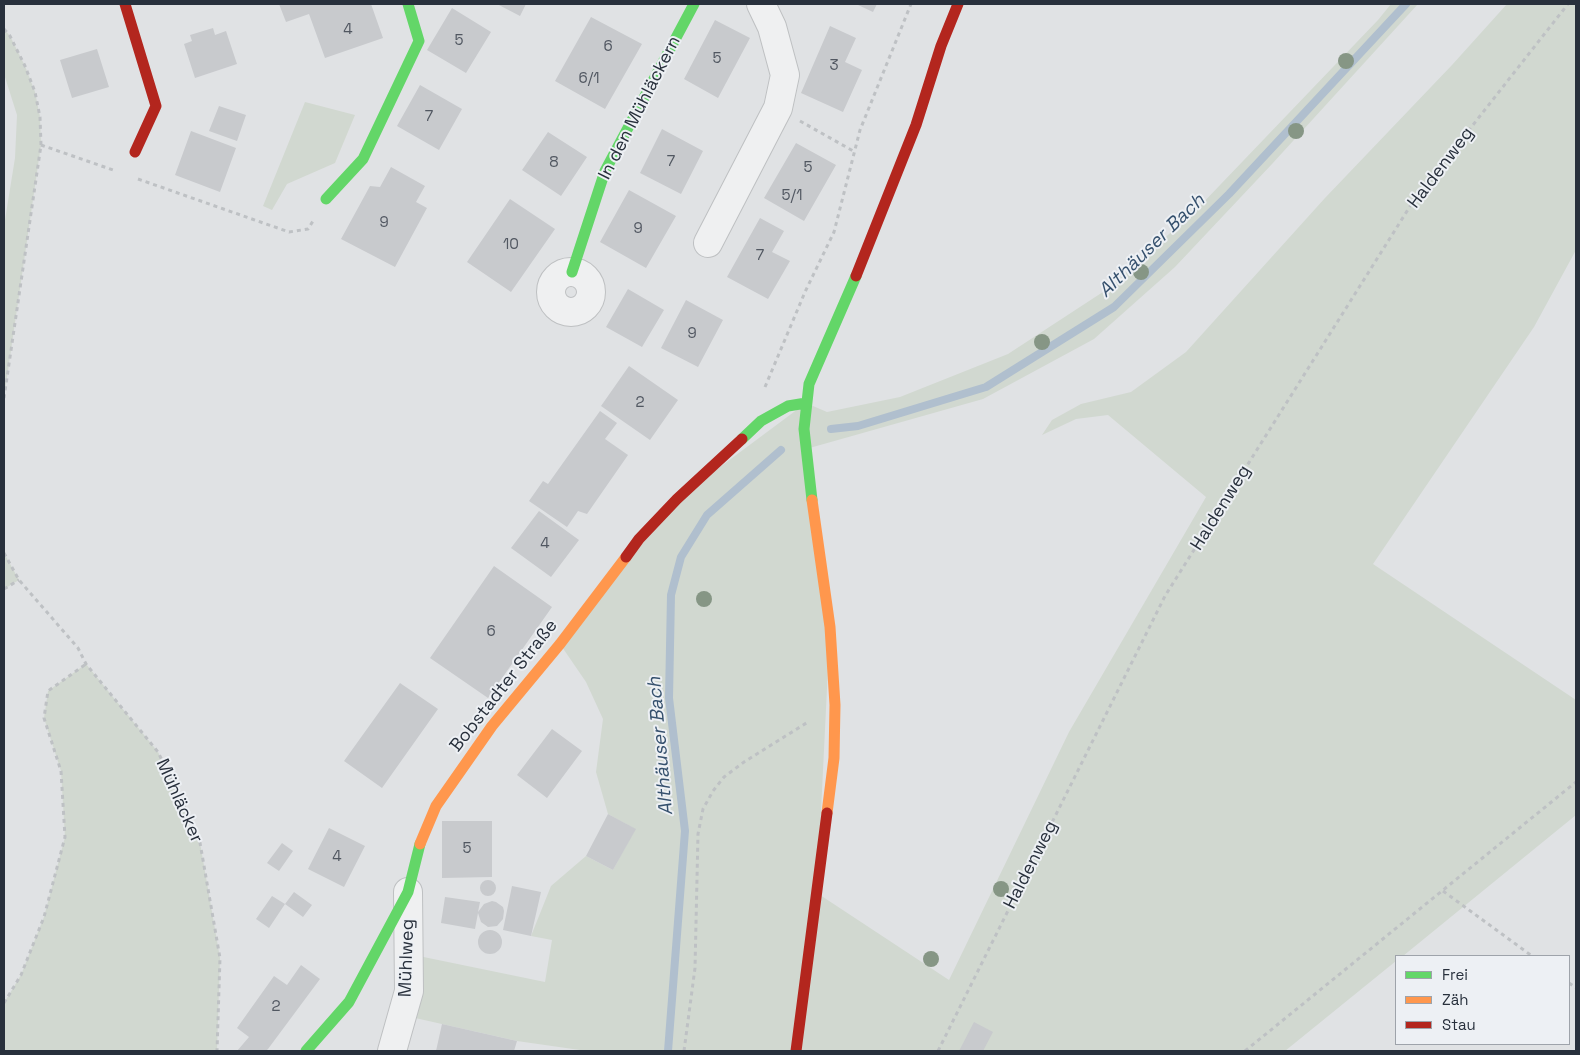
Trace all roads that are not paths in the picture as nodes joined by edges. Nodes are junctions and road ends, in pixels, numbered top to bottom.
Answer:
1 (126, 4) edge
2 (408, 4) edge
3 (694, 4) edge
4 (760, 4) edge
5 (958, 4) edge
6 (135, 152) dead end
7 (326, 199) road end
8 (708, 243) dead end
9 (572, 272) dead end
10 (806, 403) junction
11 (408, 892) junction
12 (306, 1051) edge
13 (392, 1051) edge
14 (796, 1051) edge

1 - 6 street
2 - 7 street
3 - 9 street, In den Mühläckern
4 - 8 street
5 - 10 street
10 - 11 street, Bobstadter Straße
10 - 14 street
11 - 12 street, Bobstadter Straße
11 - 13 street, Mühlweg

